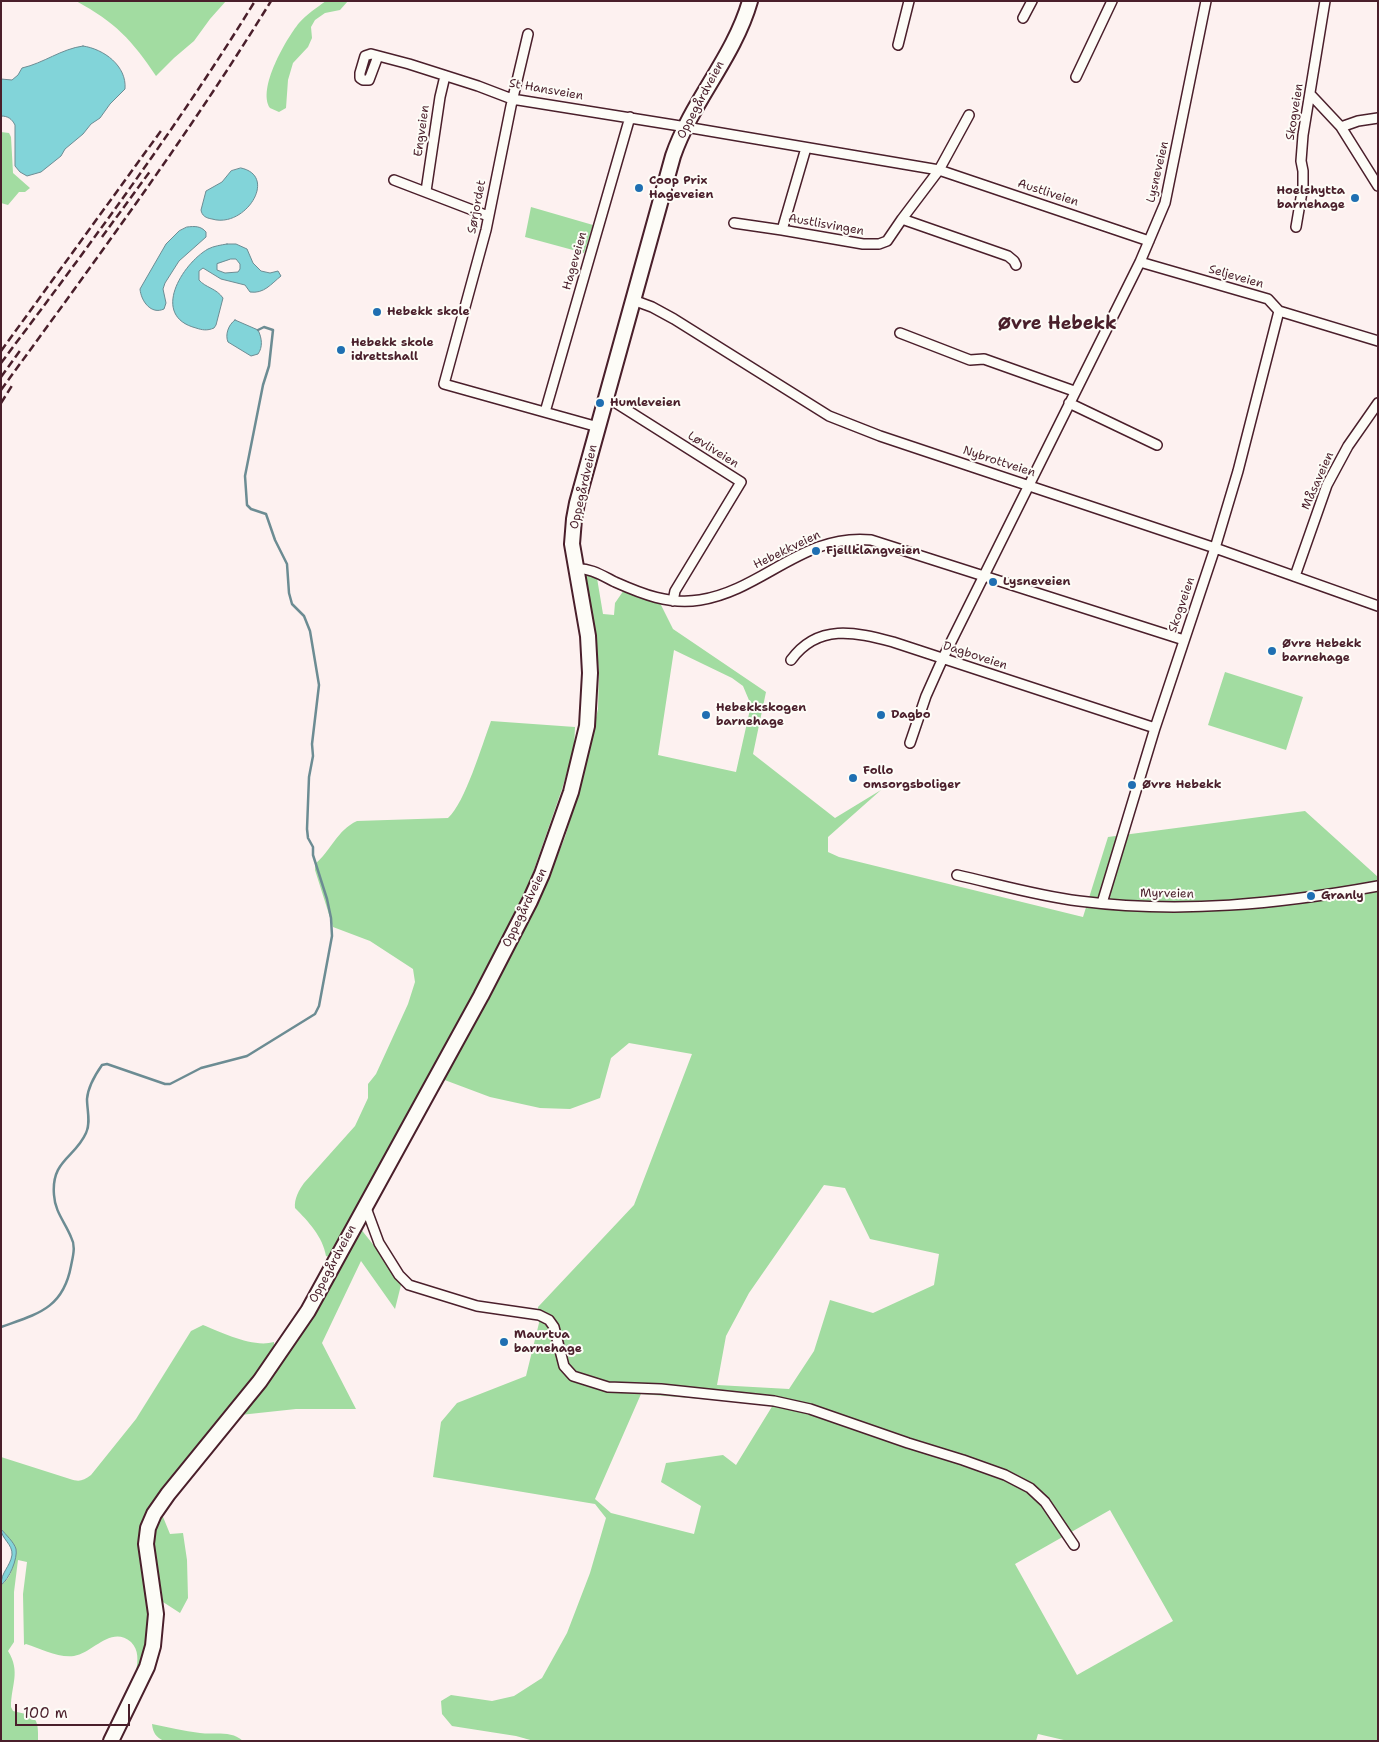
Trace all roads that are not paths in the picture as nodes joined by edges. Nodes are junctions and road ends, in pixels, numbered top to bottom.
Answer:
1 (750, 1) edge
2 (909, 1) edge
3 (1032, 1) edge
4 (1112, 1) edge
5 (1206, 1) edge
6 (1325, 1) edge
7 (1023, 18) dead end
8 (528, 34) dead end
9 (898, 45) dead end
10 (378, 56) dead end
11 (445, 76) junction
12 (1076, 78) dead end
13 (1311, 95) junction
14 (512, 99) junction
15 (969, 115) dead end
16 (630, 117) junction
17 (1378, 118) edge
18 (1341, 127) junction
19 (684, 128) junction
20 (806, 148) junction
21 (939, 170) junction
22 (394, 180) dead end
23 (1378, 186) edge
24 (426, 191) junction
25 (488, 216) junction
26 (902, 219) junction
27 (734, 223) dead end
28 (1296, 227) dead end
29 (782, 230) junction
30 (1149, 241) junction
31 (1140, 262) junction
32 (1016, 265) dead end
33 (633, 300) junction
34 (1279, 311) junction
35 (900, 333) dead end
36 (1378, 341) edge
37 (1074, 391) junction
38 (606, 398) junction
39 (1069, 403) junction
40 (1378, 403) edge
41 (545, 412) junction
42 (598, 427) junction
43 (1156, 445) dead end
44 (1028, 485) junction
45 (1215, 548) junction
46 (576, 569) junction
47 (984, 576) junction
48 (1295, 576) junction
49 (673, 601) junction
50 (1378, 606) edge
51 (1184, 640) junction
52 (943, 658) junction
53 (791, 660) dead end
54 (1155, 728) junction
55 (910, 743) dead end
56 (957, 874) dead end
57 (1378, 886) edge
58 (1102, 903) junction
59 (365, 1205) junction
60 (1074, 1545) dead end
61 (111, 1741) edge

1 - 19 main road, Oppegårdveien
2 - 9 street
3 - 7 street
4 - 12 street
5 - 30 street, Lysneveien
6 - 13 street, Skogveien
8 - 14 street, Sørjordet
10 - 11 street, St Hansveien
11 - 14 street, St Hansveien
11 - 24 street, Engveien
13 - 18 street
13 - 28 street, Skogveien
14 - 16 street, St Hansveien
14 - 25 street, Sørjordet
15 - 21 street
16 - 19 street, St Hansveien
16 - 41 street, Hageveien
17 - 18 street
18 - 23 street
19 - 20 street, Austliveien
19 - 33 main road, Oppegårdveien
20 - 21 street, Austliveien
20 - 29 street
21 - 26 street, Austlisvingen
21 - 30 street, Austliveien
22 - 24 street
24 - 25 street
25 - 41 street, Sørjordet
26 - 29 street, Austlisvingen
26 - 32 street
27 - 29 street, Austlisvingen
30 - 31 street, Lysneveien
31 - 34 street, Seljeveien
31 - 37 street, Lysneveien
33 - 38 main road, Oppegårdveien
33 - 44 street, Nybrottveien
34 - 36 street, Seljeveien
34 - 45 street, Skogveien
35 - 37 street
37 - 39 street, Lysneveien
38 - 42 main road, Oppegårdveien
38 - 49 street, Løvliveien
39 - 43 street
39 - 44 street, Lysneveien
40 - 48 street, Måsaveien
41 - 42 street
42 - 46 main road, Oppegårdveien
44 - 45 street, Nybrottveien
44 - 47 street, Lysneveien
45 - 48 street, Nybrottveien
45 - 51 street, Skogveien
46 - 49 street, Hebekkveien
46 - 59 main road, Oppegårdveien
47 - 49 street, Hebekkveien
47 - 51 street, Hebekkveien
47 - 52 street, Lysneveien
48 - 50 street, Nybrottveien
51 - 54 street, Skogveien
52 - 53 street, Dagboveien
52 - 54 street, Dagboveien
52 - 55 street, Lysneveien
54 - 58 street, Skogveien
56 - 58 street, Myrveien
57 - 58 street, Myrveien
59 - 60 street
59 - 61 main road, Oppegårdveien

